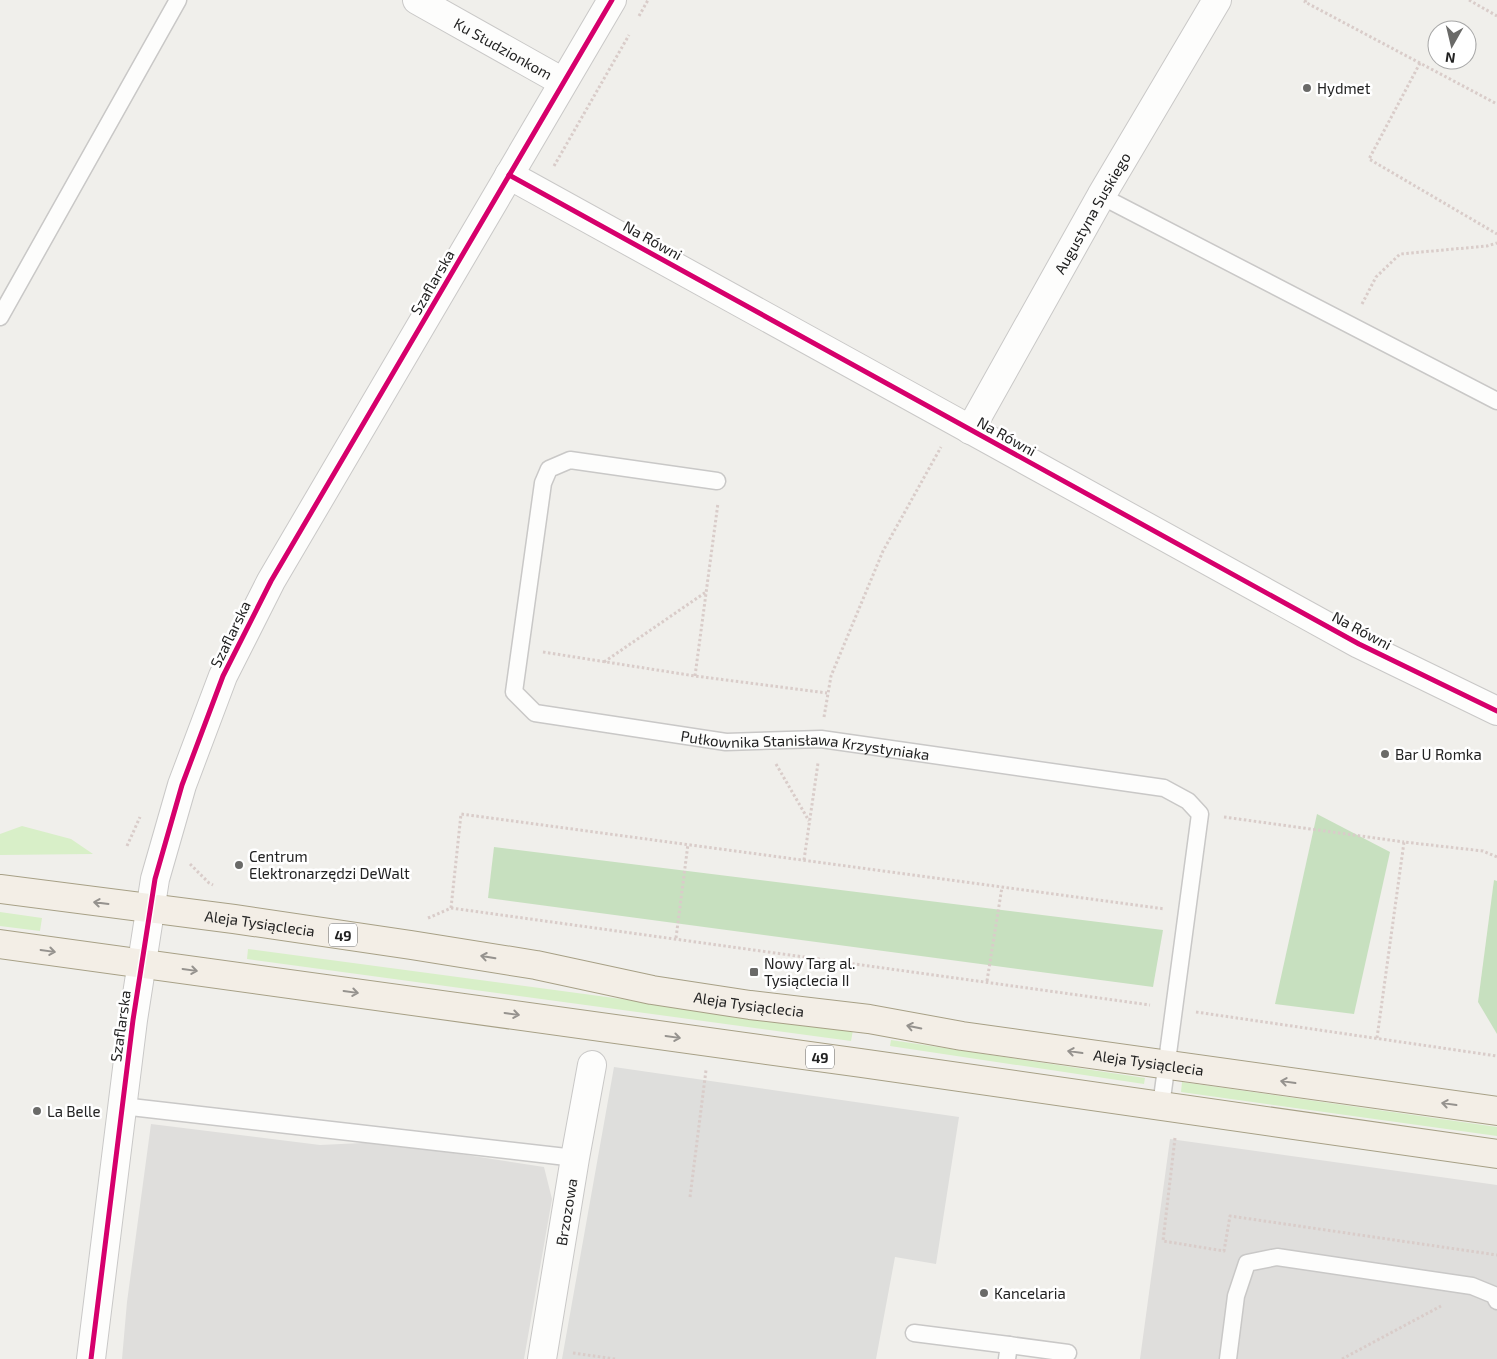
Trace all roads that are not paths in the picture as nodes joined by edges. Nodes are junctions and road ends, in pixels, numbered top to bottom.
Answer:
1 (178, 0) edge
2 (417, 0) edge
3 (612, 0) edge
4 (1217, 0) edge
5 (563, 82) junction
6 (509, 175) junction
7 (1101, 196) junction
8 (0, 317) edge
9 (1497, 401) edge
10 (970, 430) junction
11 (717, 482) road end
12 (1497, 711) edge
13 (0, 889) edge
14 (149, 909) junction
15 (0, 944) edge
16 (142, 963) junction
17 (592, 1065) dead end
18 (1166, 1066) junction
19 (122, 1106) junction
20 (1160, 1106) junction
21 (1497, 1111) edge
22 (1497, 1154) edge
23 (575, 1158) junction
24 (1497, 1301) edge
25 (914, 1333) dead end
26 (1008, 1352) edge
27 (1068, 1353) dead end
28 (543, 1354) edge
29 (91, 1359) edge
30 (1228, 1359) edge

1 - 8 lane
2 - 5 street, Ku Studzionkom
3 - 5 street, Szaflarska
4 - 7 street, Augustyna Suskiego
5 - 6 street, Szaflarska
6 - 10 street, Na Równi
6 - 14 street, Szaflarska
7 - 9 lane
7 - 10 street, Augustyna Suskiego
10 - 12 street, Na Równi
11 - 18 lane, Pułkownika Stanisława Krzystyniaka
14 -> 13 main road, Aleja Tysiąclecia / 49
14 - 16 street, Szaflarska
18 -> 14 main road, Aleja Tysiąclecia / 49
15 -> 16 main road, 49
16 - 19 street, Szaflarska
16 -> 20 main road, 49
17 - 23 street, Brzozowa
18 - 20 lane
21 -> 18 main road, Aleja Tysiąclecia / 49
19 - 23 lane
19 - 29 street, Szaflarska
20 - 22 main road, 49
23 - 28 street, Brzozowa
24 - 30 lane
25 - 26 lane
26 - 27 lane

